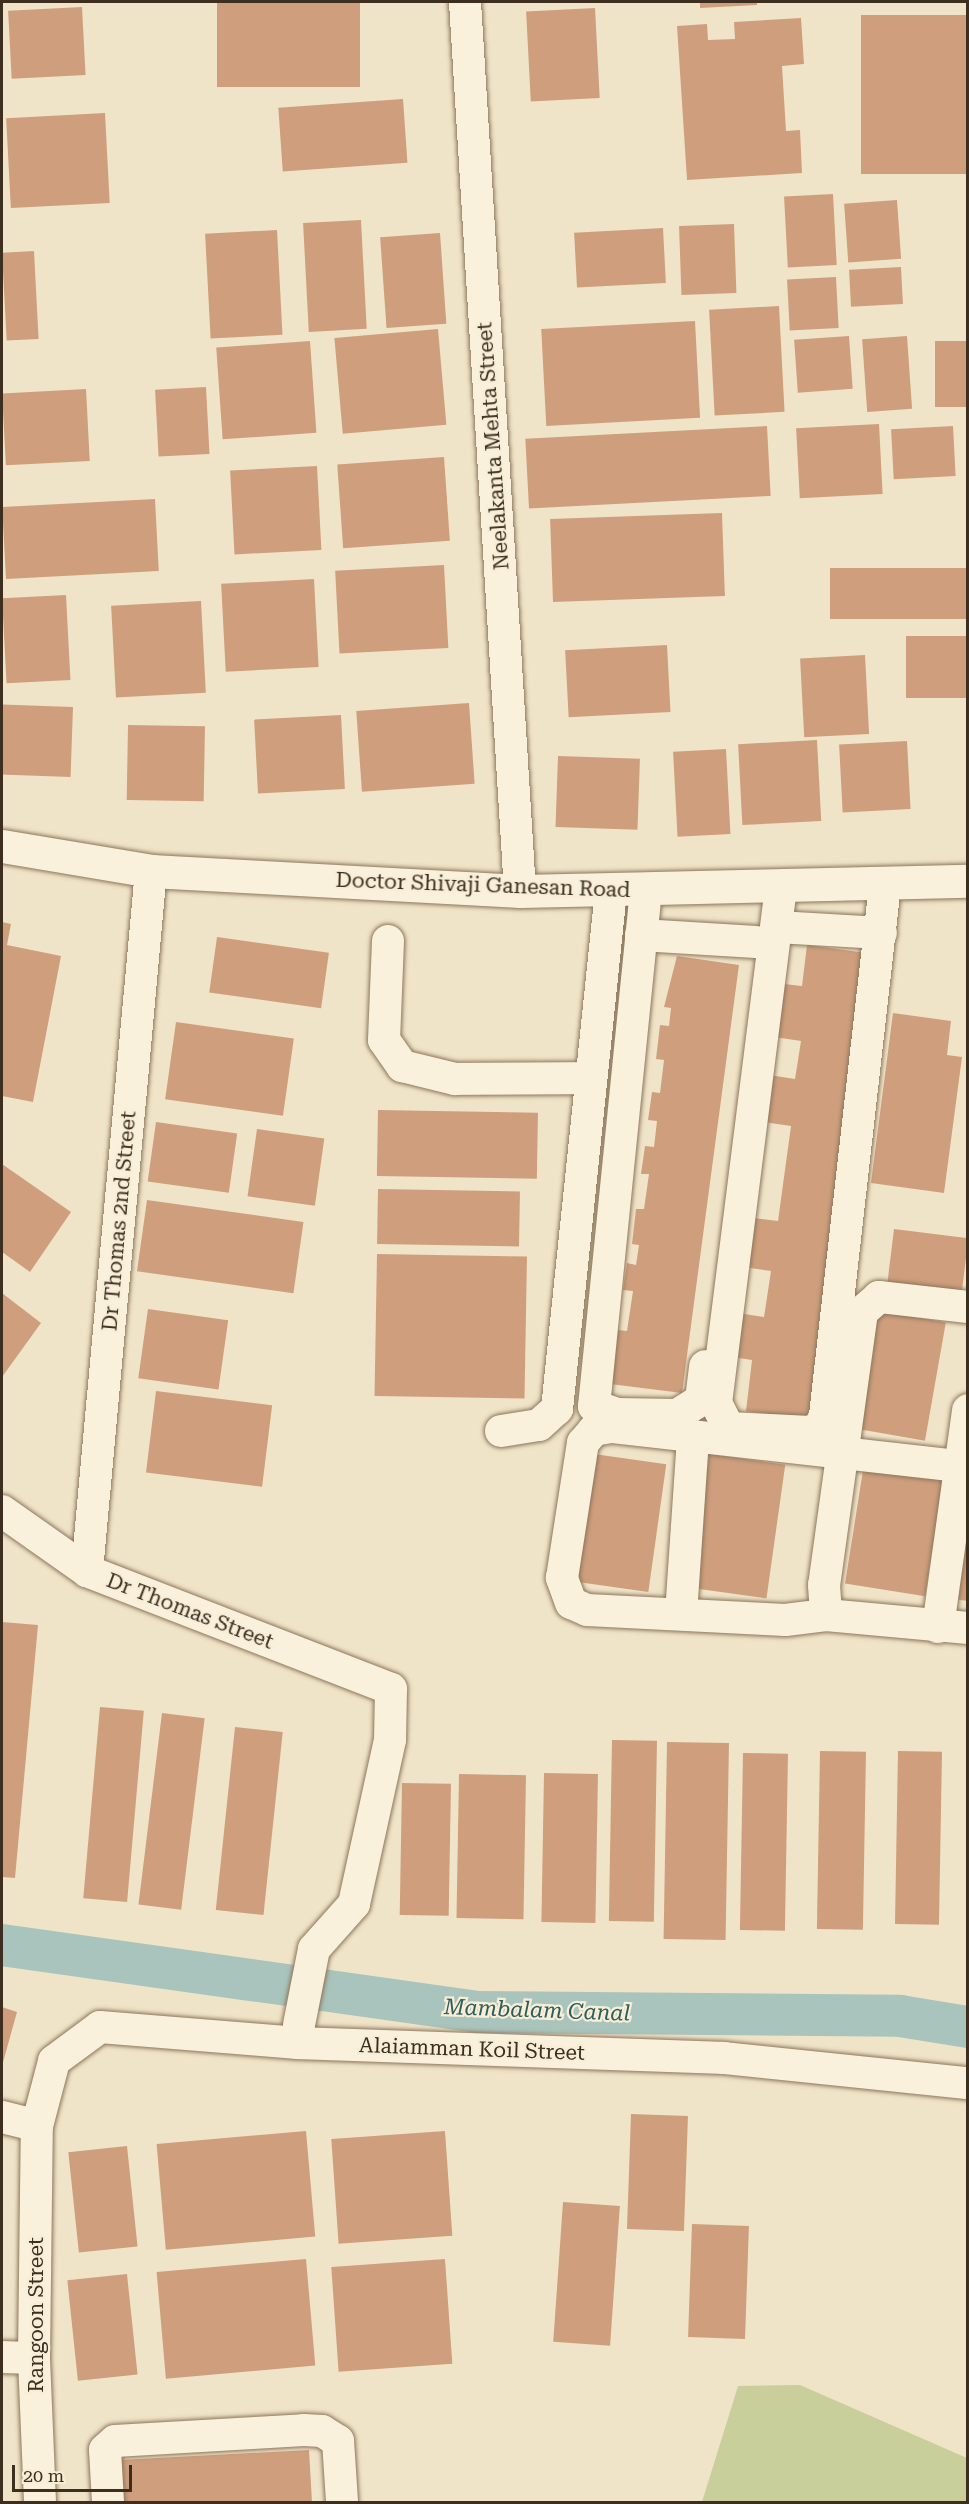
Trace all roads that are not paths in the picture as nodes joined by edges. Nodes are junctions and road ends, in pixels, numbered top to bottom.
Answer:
1 (465, 2) edge
2 (2, 846) edge
3 (151, 871) junction
4 (968, 881) edge
5 (885, 885) junction
6 (772, 888) junction
7 (646, 890) junction
8 (520, 891) junction
9 (611, 891) junction
10 (881, 933) junction
11 (766, 935) junction
12 (641, 936) junction
13 (388, 941) dead end
14 (591, 1078) junction
15 (968, 1307) edge
16 (968, 1410) edge
17 (501, 1431) dead end
18 (693, 1436) junction
19 (841, 1450) junction
20 (963, 1467) edge
21 (2, 1511) edge
22 (87, 1571) junction
23 (681, 1614) junction
24 (826, 1615) junction
25 (953, 1628) edge
26 (299, 2025) dead end
27 (968, 2083) edge
28 (2, 2117) edge
29 (38, 2126) junction
30 (2, 2357) edge
31 (34, 2358) junction
32 (40, 2502) edge
33 (108, 2502) edge
34 (342, 2502) edge

1 - 8 street, Neelakanta Mehta Street
2 - 3 street, Doctor Shivaji Ganesan Road
3 - 8 street, Doctor Shivaji Ganesan Road
3 - 22 street, Dr Thomas 2nd Street
4 - 5 street, Doctor Shivaji Ganesan Road
5 - 6 street, Doctor Shivaji Ganesan Road
5 - 10 street
6 - 7 street, Doctor Shivaji Ganesan Road
6 - 11 street
7 - 9 street, Doctor Shivaji Ganesan Road
7 - 12 street
8 - 9 street, Doctor Shivaji Ganesan Road
9 - 14 street
10 - 11 street
10 - 11 street
11 - 12 street
11 - 12 street
13 - 14 street
14 - 17 street
15 - 19 street
16 - 20 street
18 - 19 street
18 - 23 street
18 - 23 street
19 - 20 street
19 - 24 street
20 - 25 street
21 - 22 street, Dr Thomas Street
22 - 26 street, Dr Thomas Street
23 - 24 street
24 - 25 street
27 - 29 street, Alaiamman Koil Street
28 - 29 street
29 - 31 street, Rangoon Street
30 - 31 street
31 - 32 street, Rangoon Street
33 - 34 street

